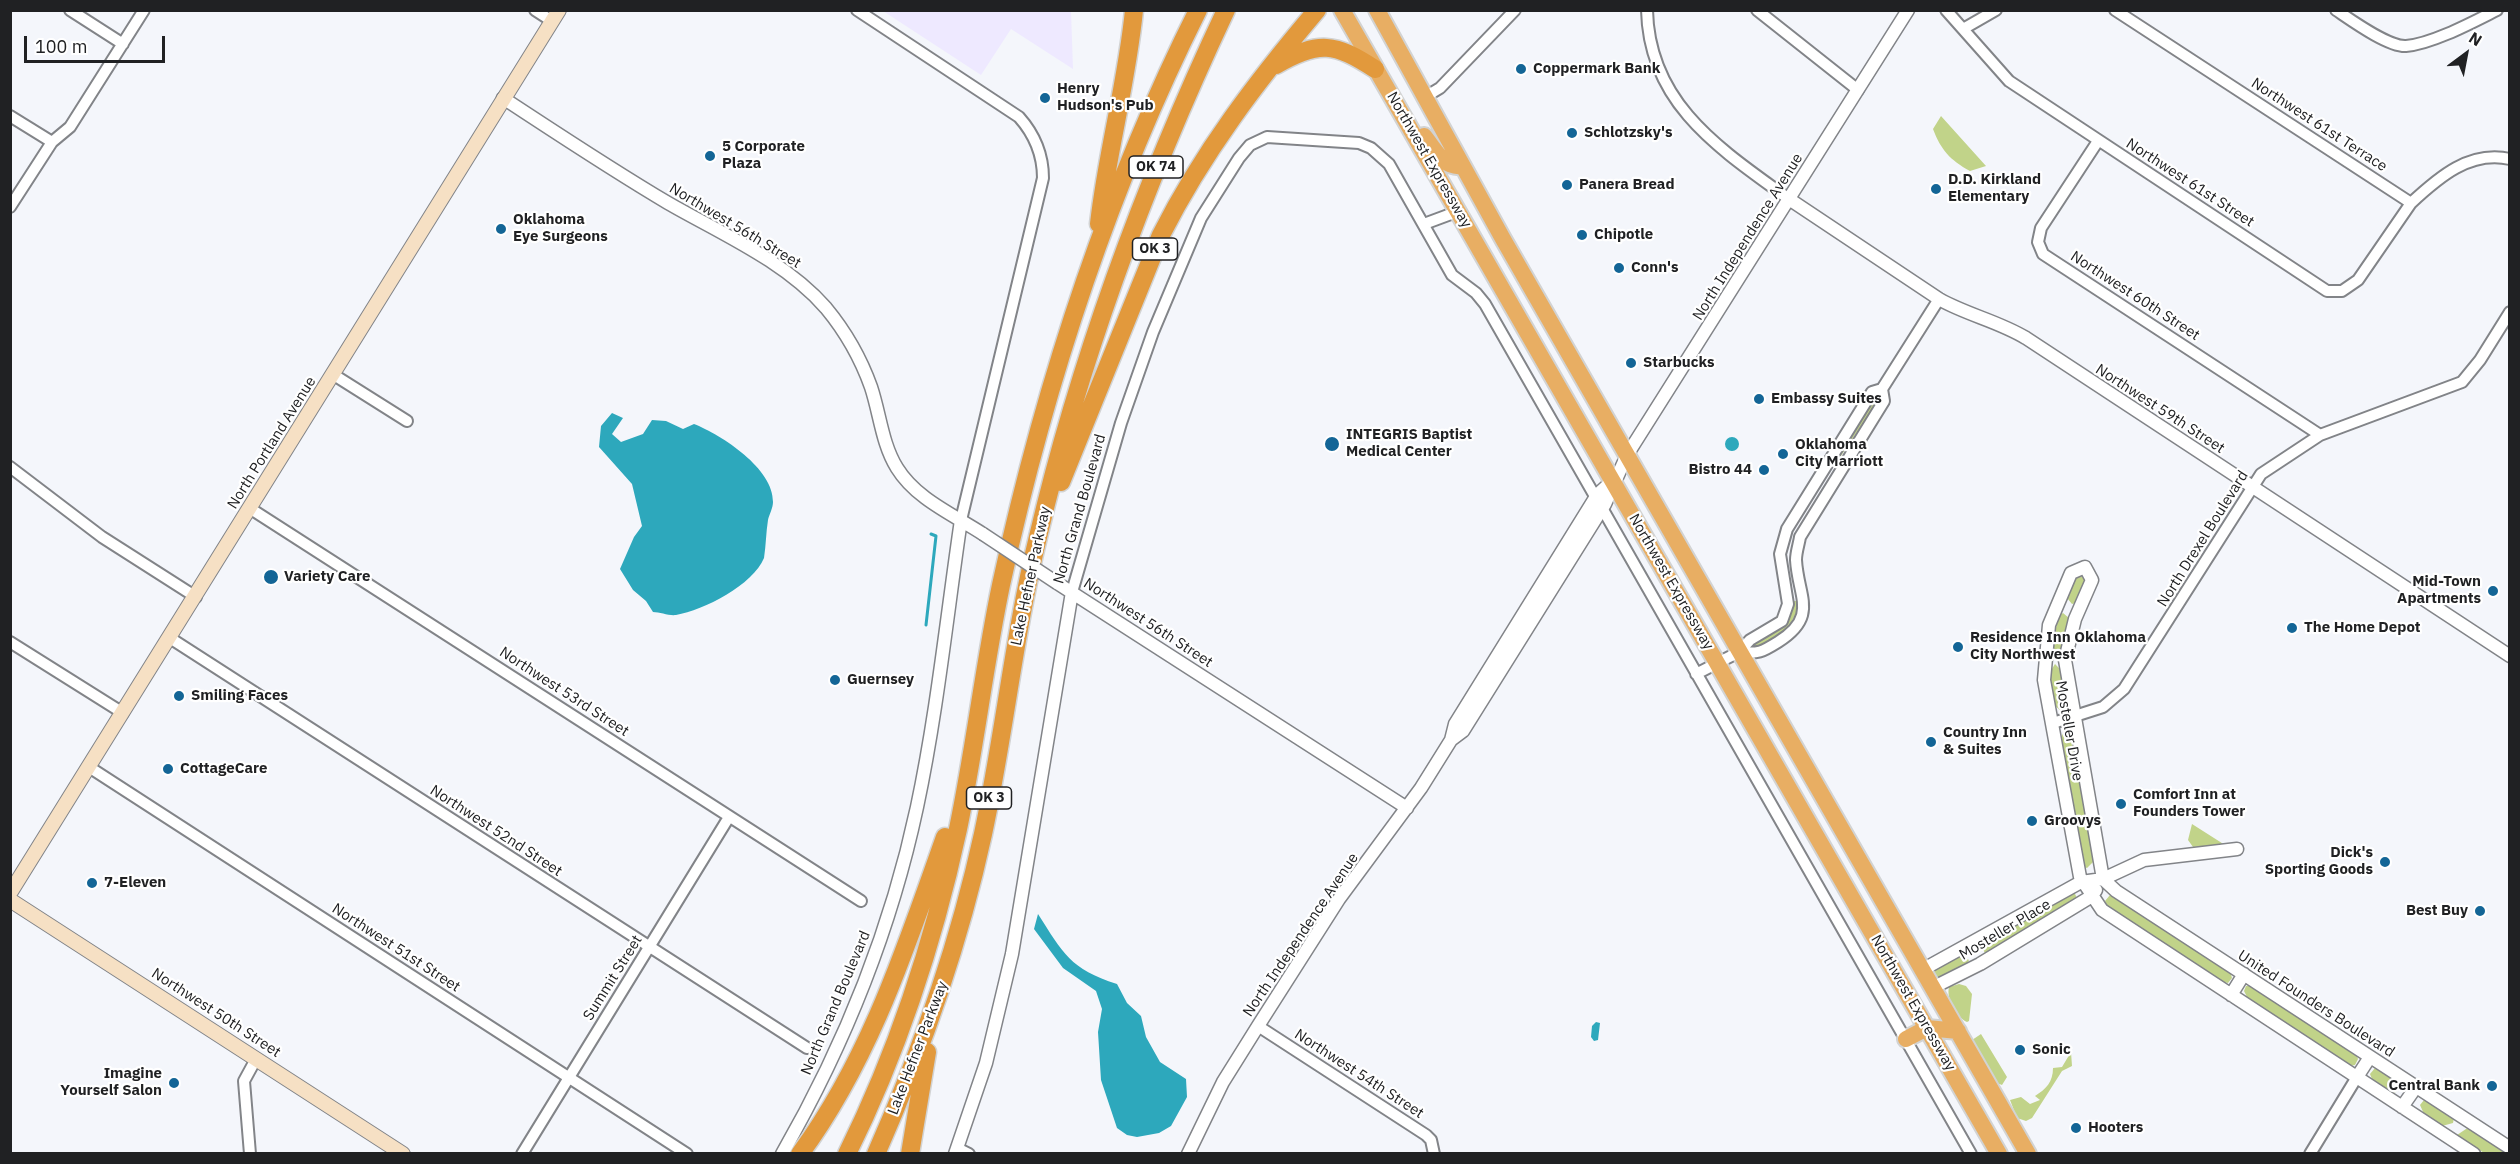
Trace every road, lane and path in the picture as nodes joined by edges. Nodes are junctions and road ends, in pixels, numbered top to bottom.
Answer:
1 (70, 10) edge
2 (144, 10) edge
3 (535, 10) edge
4 (857, 10) edge
5 (1134, 10) edge
6 (1198, 10) edge
7 (1226, 10) edge
8 (1317, 10) edge
9 (1342, 10) edge
10 (1377, 10) edge
11 (1515, 10) edge
12 (1647, 10) edge
13 (1757, 10) edge
14 (1908, 10) edge
15 (1946, 10) edge
16 (1996, 10) edge
17 (2115, 10) edge
18 (2336, 10) edge
19 (2497, 10) edge
20 (556, 16) edge
21 (1963, 29) junction
22 (123, 44) junction
23 (1274, 66) junction
24 (1375, 69) junction
25 (1858, 90) junction
26 (1391, 95) junction
27 (1425, 97) junction
28 (503, 98) junction
29 (10, 116) edge
30 (2098, 141) junction
31 (52, 142) junction
32 (2510, 159) edge
33 (1461, 166) junction
34 (1789, 199) junction
35 (2411, 203) junction
36 (10, 207) edge
37 (1459, 211) junction
38 (1424, 224) junction
39 (1503, 239) junction
40 (1096, 253) junction
41 (1939, 299) junction
42 (2510, 312) edge
43 (334, 375) junction
44 (1882, 389) junction
45 (407, 421) dead end
46 (2320, 435) junction
47 (1627, 455) junction
48 (10, 467) edge
49 (1614, 480) junction
50 (2253, 487) junction
51 (1599, 503) junction
52 (251, 509) junction
53 (961, 520) junction
54 (1784, 537) junction
55 (1037, 540) junction
56 (1798, 545) junction
57 (1803, 589) junction
58 (1785, 591) junction
59 (1072, 592) junction
60 (196, 597) junction
61 (170, 638) junction
62 (10, 642) edge
63 (1739, 652) junction
64 (2510, 656) edge
65 (1718, 663) junction
66 (1696, 674) junction
67 (123, 713) junction
68 (2075, 718) junction
69 (2054, 723) junction
70 (89, 767) junction
71 (969, 770) junction
72 (1407, 807) junction
73 (729, 816) junction
74 (2237, 849) dead end
75 (2105, 881) junction
76 (2081, 882) junction
77 (10, 893) edge
78 (2091, 896) junction
79 (10, 900) edge
80 (861, 901) dead end
81 (1969, 944) junction
82 (650, 948) junction
83 (1980, 964) junction
84 (1922, 970) junction
85 (2244, 974) junction
86 (1899, 979) junction
87 (1932, 988) junction
88 (2231, 995) junction
89 (937, 1000) junction
90 (1258, 1026) junction
91 (1927, 1028) junction
92 (1958, 1031) junction
93 (1906, 1039) junction
94 (807, 1048) dead end
95 (2370, 1057) junction
96 (256, 1059) junction
97 (569, 1077) junction
98 (2357, 1077) junction
99 (2416, 1087) junction
100 (2402, 1107) junction
101 (2466, 1120) junction
102 (2442, 1133) junction
103 (2510, 1148) edge
104 (960, 1152) edge
105 (250, 1154) edge
106 (403, 1154) edge
107 (522, 1154) edge
108 (687, 1154) edge
109 (782, 1154) edge
110 (800, 1154) edge
111 (847, 1154) edge
112 (876, 1154) edge
113 (910, 1154) edge
114 (1188, 1154) edge
115 (1434, 1154) edge
116 (1971, 1154) edge
117 (1999, 1154) edge
118 (2028, 1154) edge
119 (2310, 1154) edge
120 (2474, 1154) edge

1 - 22 street
2 - 22 street
3 - 20 street
4 - 53 street, North Grand Boulevard
5 - 40 highway, OK 3
6 - 40 highway, Lake Hefner Parkway / OK 74
7 - 55 highway, Lake Hefner Parkway / OK 74
8 - 23 highway, OK 3
9 - 24 highway, Northwest Expressway
10 - 27 highway, Northwest Expressway
11 - 27 street
12 - 34 street
13 - 25 street
14 - 25 street, North Independence Avenue
15 - 21 street, Northwest 61st Street
16 - 21 street
17 - 35 street, Northwest 61st Terrace
18 - 19 street
20 - 28 main road, North Portland Avenue
21 - 30 street, Northwest 61st Street
22 - 31 street
23 - 24 highway
23 - 55 highway, OK 3
24 - 26 highway, Northwest Expressway
25 - 34 street, North Independence Avenue
26 - 33 highway
26 - 37 highway, Northwest Expressway
27 - 33 highway, Northwest Expressway
28 - 43 main road, North Portland Avenue
28 - 53 street, Northwest 56th Street
29 - 31 street
30 - 35 street, Northwest 61st Street
30 - 46 street, Northwest 60th Street
31 - 36 street
32 - 35 street
33 - 39 highway, Northwest Expressway
34 - 41 street, Northwest 59th Street
34 - 47 street, North Independence Avenue
37 - 38 street
37 - 39 highway
37 - 49 highway, Northwest Expressway
38 - 51 street, Northwest Expressway
38 - 59 street, North Grand Boulevard
39 - 47 highway, Northwest Expressway
40 - 71 highway, Lake Hefner Parkway / OK 3
41 - 44 street
41 - 50 street, Northwest 59th Street
42 - 46 street, North Drexel Boulevard
43 - 45 street
43 - 52 main road, North Portland Avenue
44 - 54 street
44 - 56 street
46 - 50 street, North Drexel Boulevard
47 - 49 street, North Independence Avenue
47 - 63 highway, Northwest Expressway
48 - 60 street
49 - 51 street, North Independence Avenue
49 - 65 highway, Northwest Expressway
50 - 64 street, Northwest 59th Street
50 - 68 street, North Drexel Boulevard
51 - 66 street, Northwest Expressway
51 - 72 street, North Independence Avenue
52 - 60 main road, North Portland Avenue
52 - 73 street, Northwest 53rd Street
53 - 59 street, Northwest 56th Street, bridge
53 - 109 street, North Grand Boulevard
54 - 56 street
54 - 58 street
55 - 89 highway, Lake Hefner Parkway / OK 3
56 - 57 street
57 - 58 street
57 - 63 street
58 - 63 street
59 - 72 street, Northwest 56th Street
59 - 104 street, North Grand Boulevard
60 - 61 main road, North Portland Avenue
61 - 67 main road, North Portland Avenue
61 - 82 street, Northwest 52nd Street
62 - 67 street
63 - 65 street
63 - 84 highway, Northwest Expressway
65 - 66 street
65 - 86 highway, Northwest Expressway
66 - 93 street, Northwest Expressway
67 - 70 main road, North Portland Avenue
68 - 69 street, North Drexel Boulevard
68 - 69 street, Mosteller Drive
68 - 75 street, Mosteller Drive
69 - 76 street, Mosteller Drive
70 - 77 main road, North Portland Avenue
70 - 97 street, Northwest 51st Street
71 - 110 highway
71 - 111 highway, Lake Hefner Parkway / OK 3
72 - 90 street, North Independence Avenue
73 - 80 street, Northwest 53rd Street
73 - 82 street, Summit Street
74 - 75 street
75 - 76 street
75 - 78 street
75 - 85 street, United Founders Boulevard
76 - 78 street
76 - 81 street, Mosteller Place
78 - 83 street, Mosteller Place
78 - 88 street
79 - 96 main road, Northwest 50th Street
81 - 83 street
81 - 84 street, Mosteller Place
82 - 94 street, Northwest 52nd Street
82 - 97 street, Summit Street
83 - 87 street, Mosteller Place
84 - 87 highway, Northwest Expressway
85 - 88 street
85 - 95 street, United Founders Boulevard
86 - 87 highway
86 - 91 highway, Northwest Expressway
87 - 92 highway, Northwest Expressway
88 - 98 street
89 - 112 highway, Lake Hefner Parkway / OK 3
89 - 113 highway
90 - 114 street, North Independence Avenue
90 - 115 street, Northwest 54th Street
91 - 92 highway
91 - 93 highway
91 - 117 highway, Northwest Expressway
92 - 118 highway, Northwest Expressway
93 - 116 street, Northwest Expressway
95 - 98 street
95 - 99 street, United Founders Boulevard
96 - 105 street
96 - 106 main road, Northwest 50th Street
97 - 107 street, Summit Street
97 - 108 street, Northwest 51st Street
98 - 100 street
98 - 119 street
99 - 100 street
99 - 101 street, United Founders Boulevard
100 - 102 street
101 - 102 street
101 - 103 street, United Founders Boulevard
102 - 120 street

